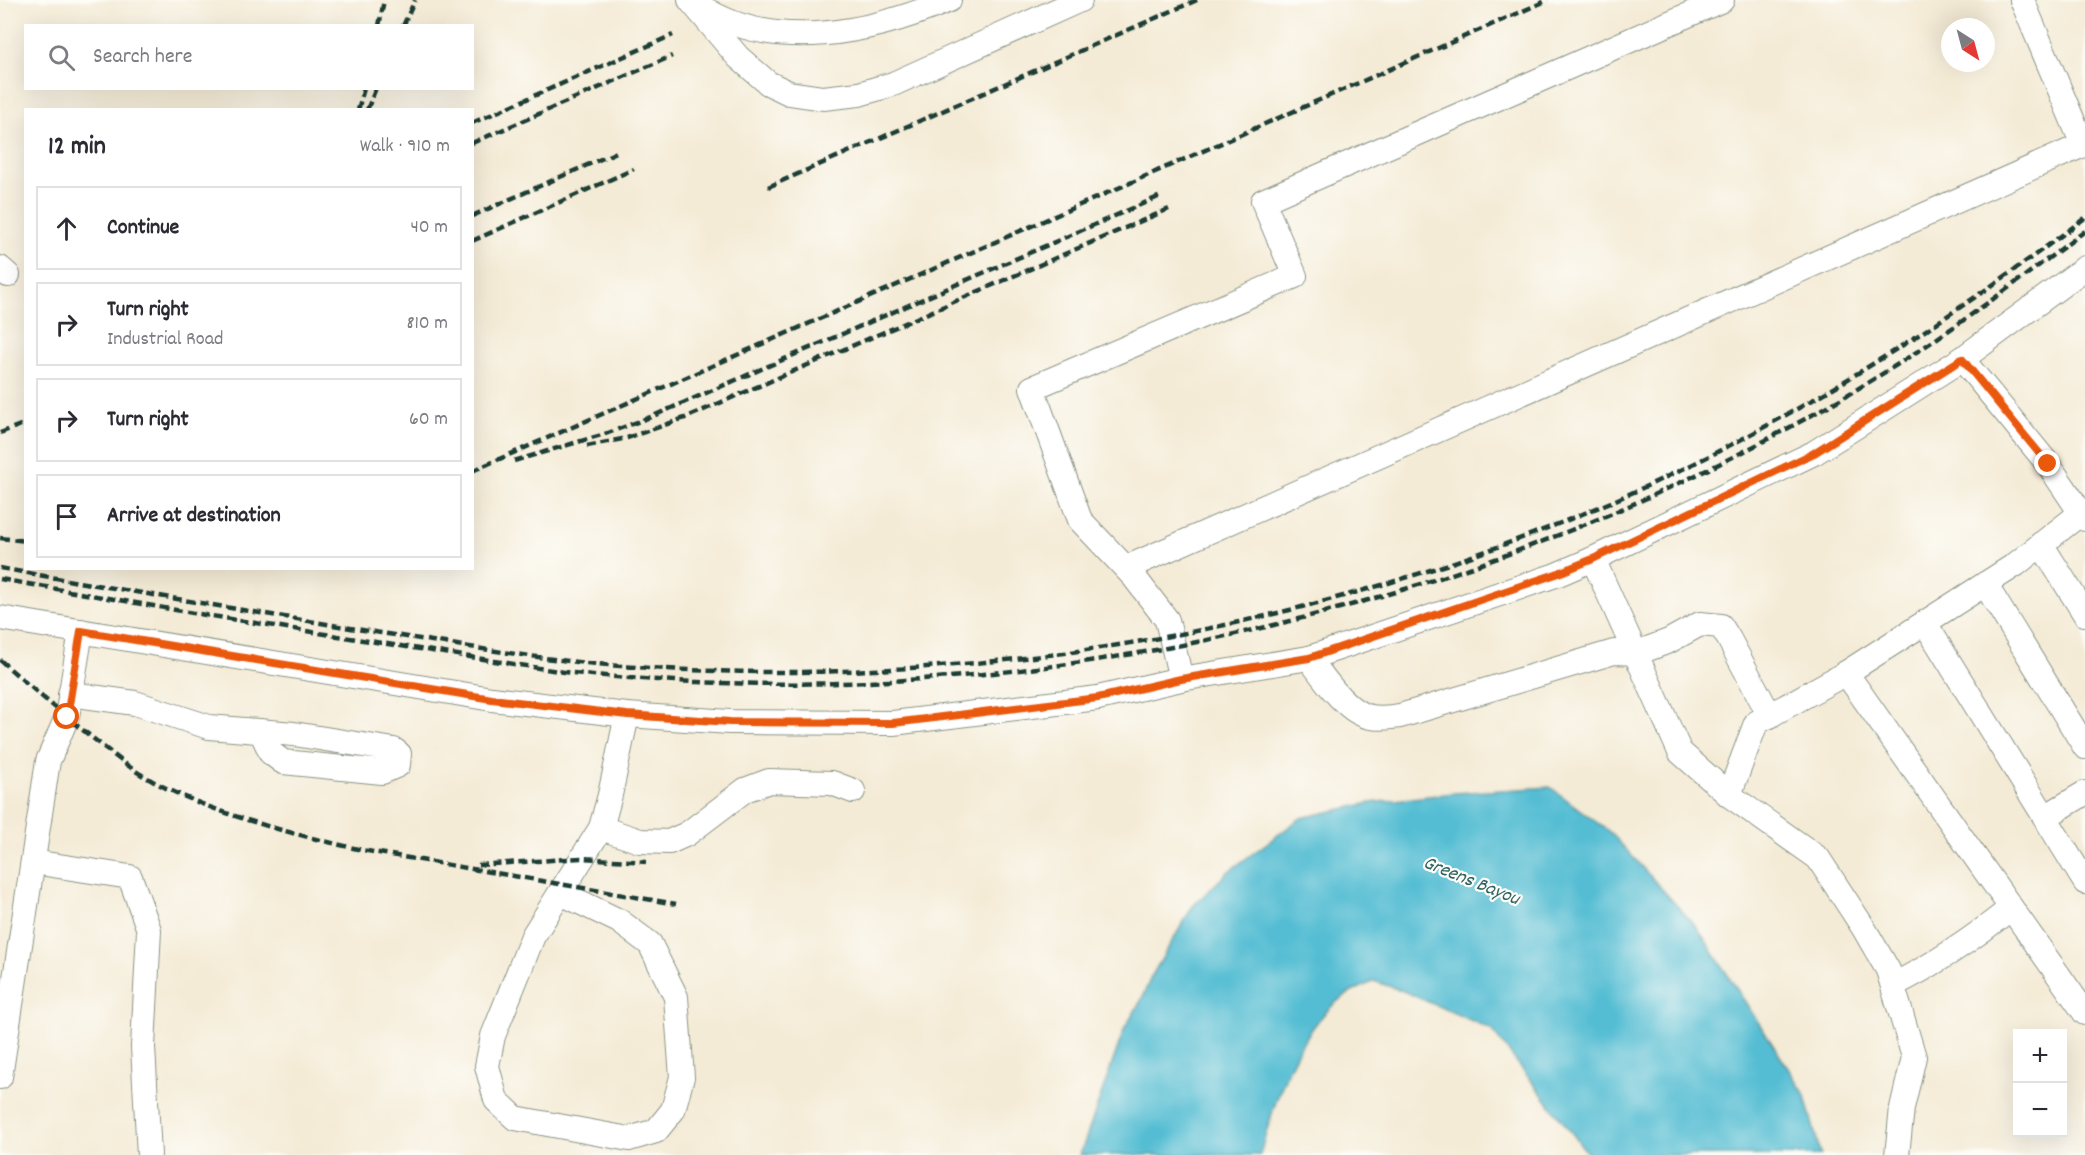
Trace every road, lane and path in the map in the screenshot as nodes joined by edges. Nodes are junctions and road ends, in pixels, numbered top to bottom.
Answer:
1 (691, 0) edge
2 (948, 0) edge
3 (1722, 0) edge
4 (2022, 0) edge
5 (1077, 1) edge
6 (2085, 268) edge
7 (1962, 359) junction
8 (2083, 516) edge
9 (2041, 544) junction
10 (1593, 559) junction
11 (1126, 568) junction
12 (1985, 584) junction
13 (2085, 614) edge
14 (0, 618) edge
15 (1925, 623) junction
16 (81, 631) junction
17 (1636, 653) junction
18 (1309, 658) junction
19 (1846, 673) junction
20 (1181, 679) junction
21 (70, 694) junction
22 (627, 715) junction
23 (1770, 716) junction
24 (261, 731) junction
25 (2085, 747) edge
26 (853, 791) dead end
27 (2085, 793) edge
28 (1729, 795) junction
29 (2045, 817) junction
30 (601, 828) junction
31 (33, 862) junction
32 (2085, 882) edge
33 (561, 893) junction
34 (2011, 908) junction
35 (1893, 985) junction
36 (2085, 1013) edge
37 (0, 1077) edge
38 (149, 1155) edge
39 (1897, 1155) edge

1 - 2 street
1 - 5 street
3 - 11 street
4 - 11 street
6 - 7 street
7 - 8 street
7 - 10 street
8 - 9 street
9 - 12 street
9 - 13 street
10 - 17 street
10 - 18 street
11 - 20 street
12 - 15 street
12 - 25 street
14 - 16 street
15 - 19 street
15 - 29 street
16 - 21 street
16 - 22 street
17 - 18 street
17 - 23 street
17 - 28 street
18 - 20 street
19 - 23 street
19 - 34 street
20 - 22 street
21 - 24 street
21 - 31 street
22 - 30 street
23 - 28 street
24 - 24 street
26 - 30 street
27 - 29 street
28 - 35 street
29 - 32 street
30 - 33 street
31 - 37 street
31 - 38 street
33 - 33 street
34 - 35 street
34 - 36 street
35 - 39 street

